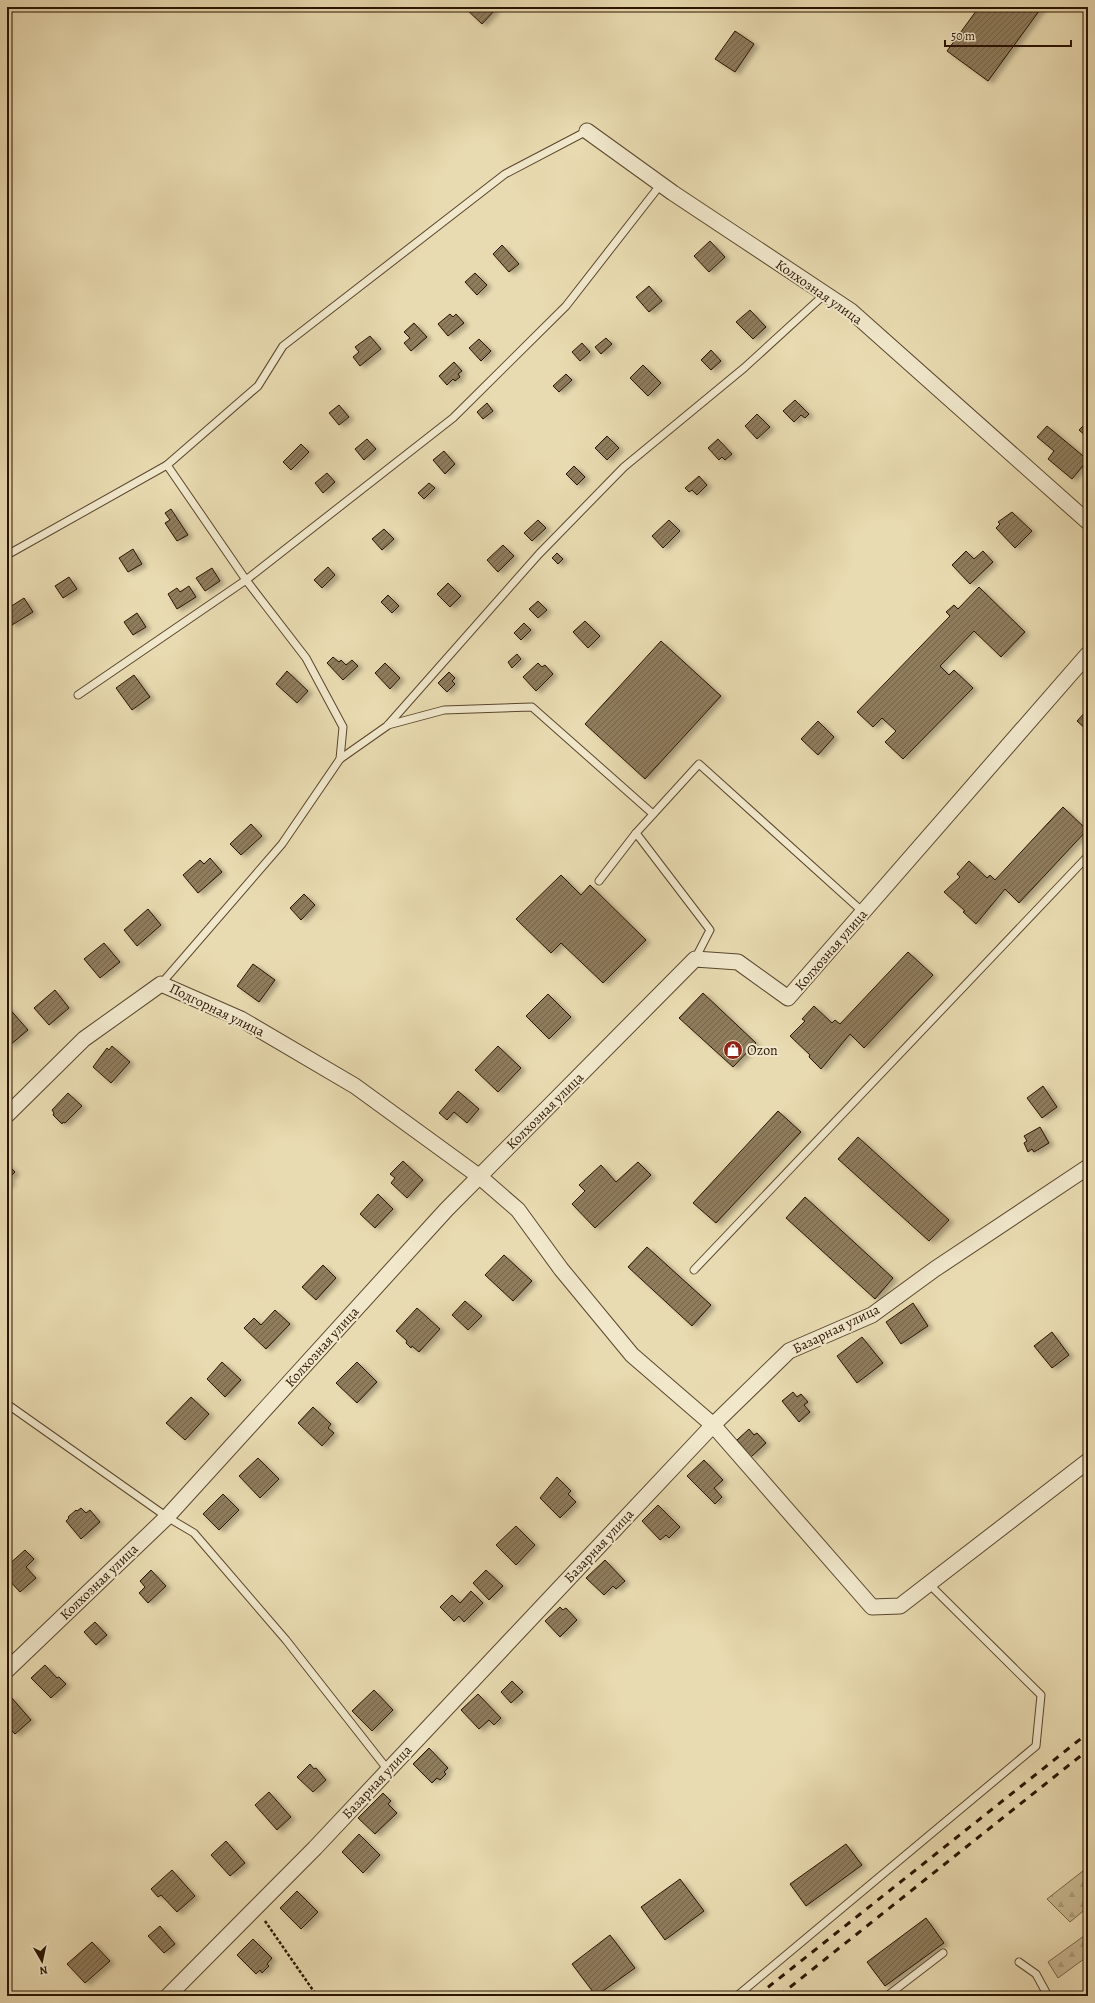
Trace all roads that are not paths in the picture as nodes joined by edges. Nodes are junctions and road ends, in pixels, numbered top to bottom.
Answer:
1 (587, 131) joint
2 (661, 184) junction
3 (825, 294) junction
4 (167, 465) junction
5 (1088, 522) edge
6 (7, 556) edge
7 (246, 580) junction
8 (1088, 654) edge
9 (78, 695) dead end
10 (387, 726) junction
11 (340, 759) junction
12 (653, 814) junction
13 (636, 833) junction
14 (1088, 856) edge
15 (599, 882) dead end
16 (863, 912) junction
17 (695, 959) junction
18 (161, 984) junction
19 (7, 1115) edge
20 (1088, 1167) edge
21 (480, 1177) junction
22 (694, 1270) dead end
23 (7, 1404) edge
24 (713, 1425) junction
25 (1088, 1461) edge
26 (167, 1517) junction
27 (929, 1584) junction
28 (7, 1670) edge
29 (388, 1770) junction
30 (943, 1952) dead end
31 (1019, 1962) dead end
32 (168, 1996) edge
33 (738, 1996) edge
34 (887, 1996) edge
35 (1048, 1996) edge

1 - 2 street, Колхозная улица
1 - 4 lane
2 - 3 street, Колхозная улица
2 - 7 lane
3 - 5 street, Колхозная улица
3 - 10 lane
4 - 6 lane
4 - 7 lane
7 - 9 lane
7 - 11 lane
8 - 16 street, Колхозная улица
10 - 11 lane
10 - 12 lane
11 - 18 lane
12 - 13 lane
12 - 16 lane
13 - 15 lane
13 - 17 lane
14 - 22 lane
16 - 17 street, Колхозная улица
17 - 21 street, Колхозная улица
18 - 19 street, Подгорная улица
18 - 21 street, Подгорная улица
20 - 24 street, Базарная улица
21 - 24 street, Подгорная улица
21 - 26 street, Колхозная улица
23 - 26 lane
24 - 27 street, Подгорная улица
24 - 29 street, Базарная улица
25 - 27 street
26 - 28 street, Колхозная улица
26 - 29 lane
27 - 33 lane
29 - 32 street, Базарная улица
30 - 34 lane
31 - 35 lane

